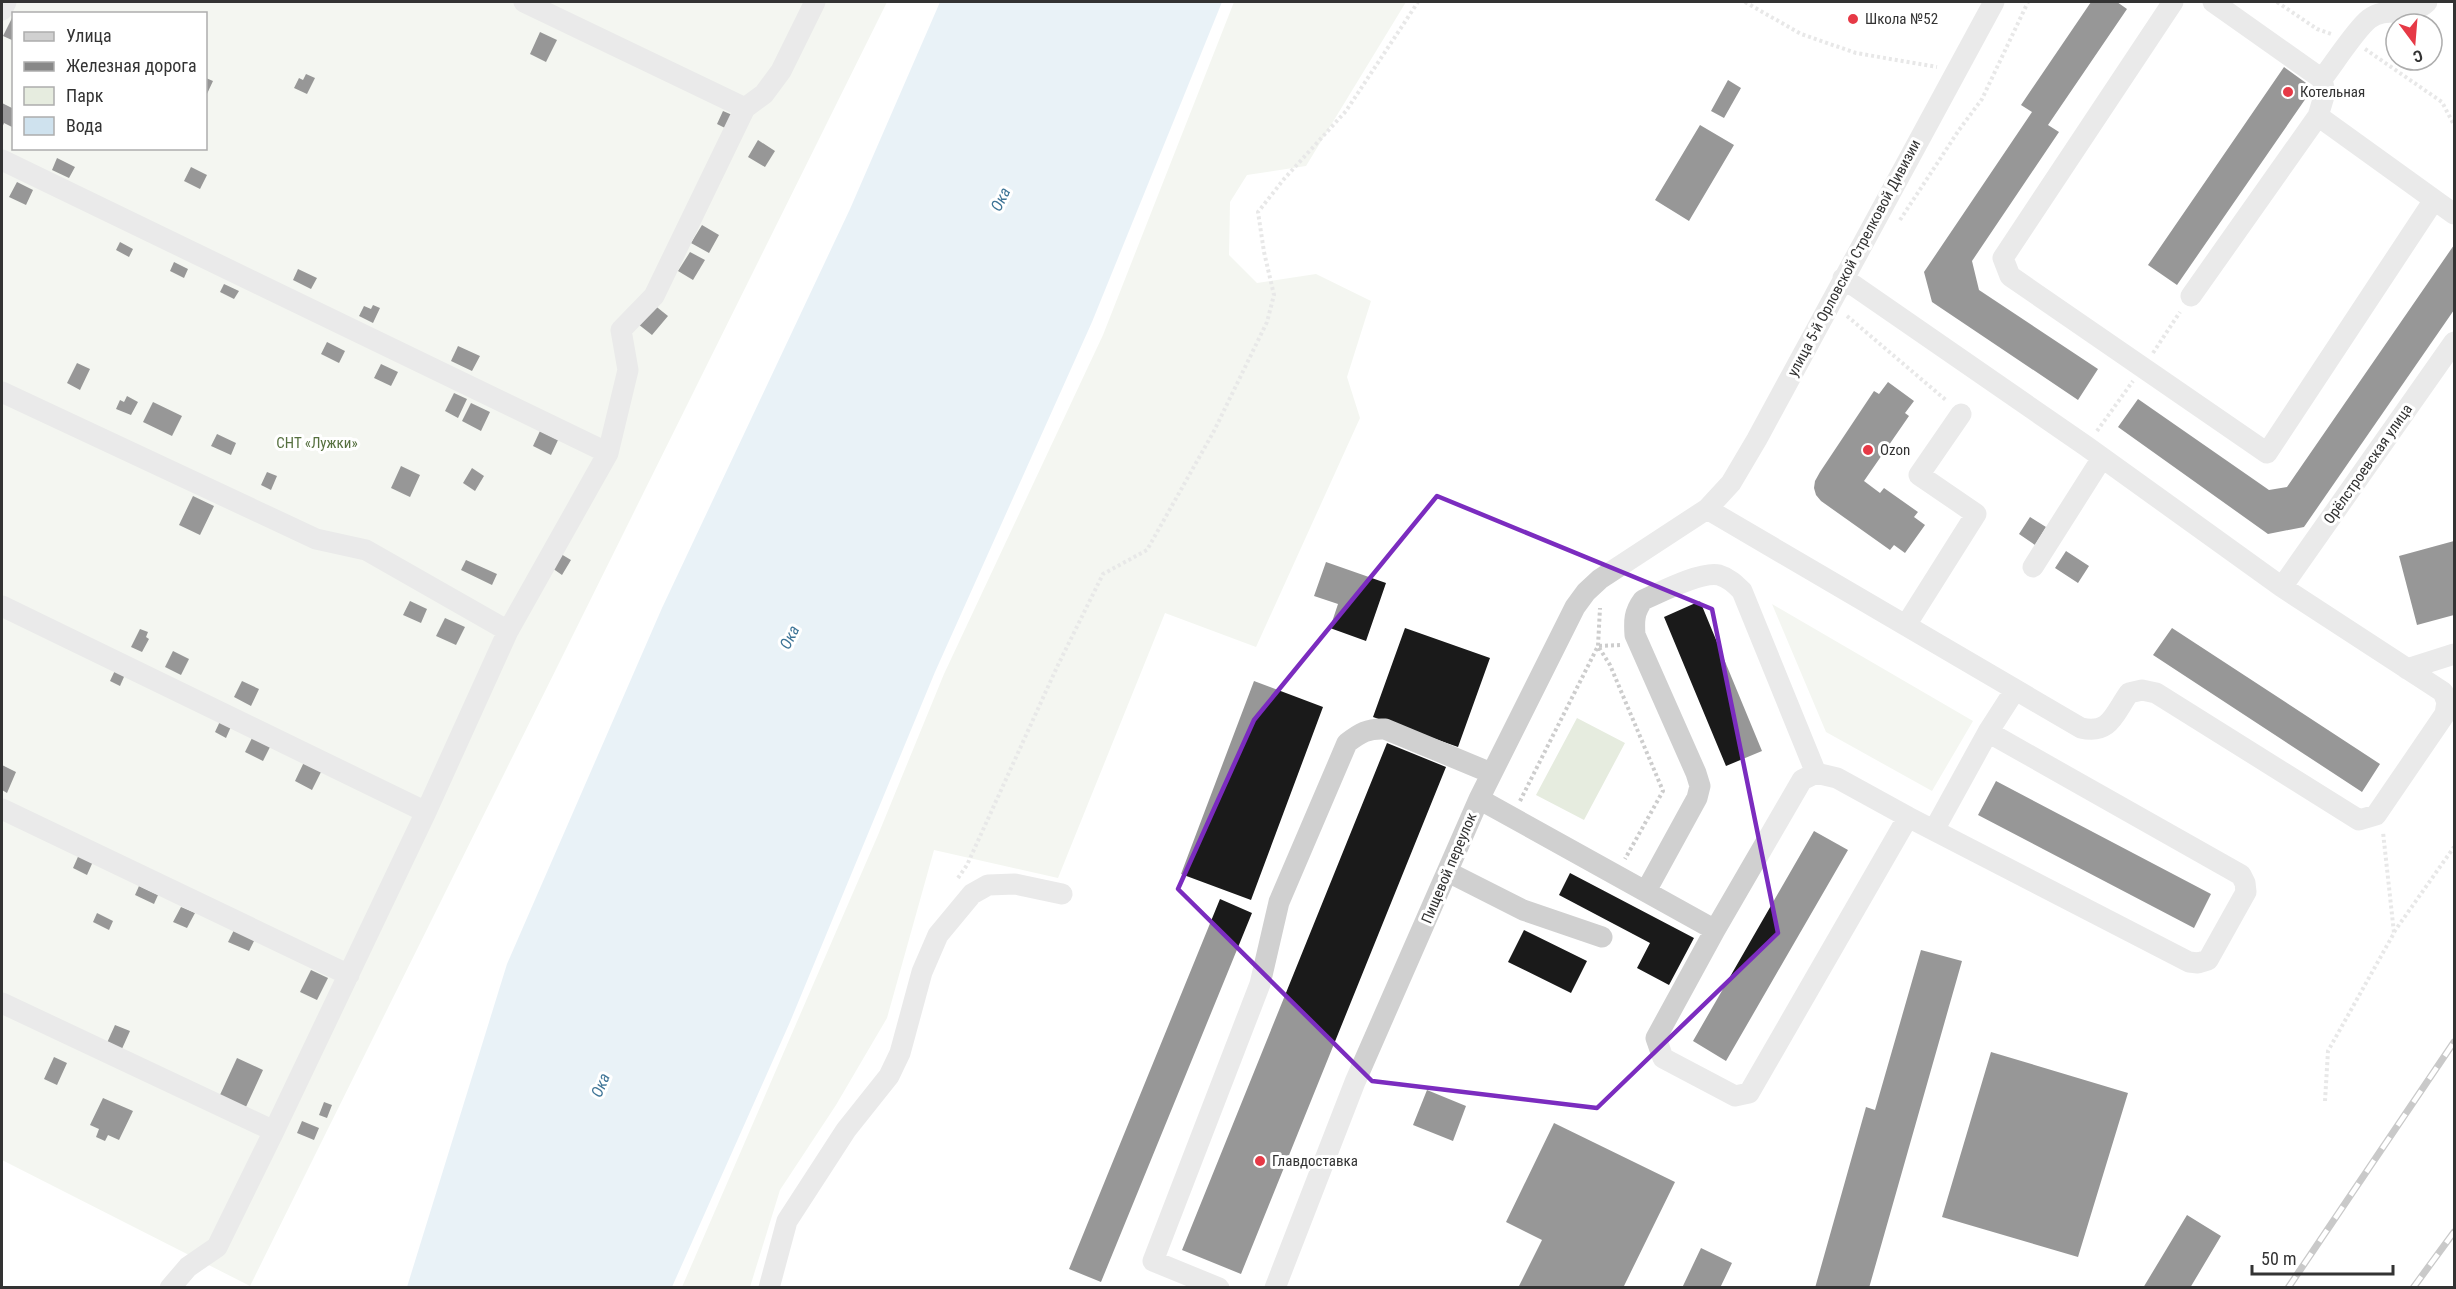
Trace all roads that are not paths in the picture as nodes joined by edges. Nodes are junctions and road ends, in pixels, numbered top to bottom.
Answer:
1 (6, 2) edge
2 (524, 2) edge
3 (815, 2) edge
4 (1994, 2) edge
5 (2173, 2) edge
6 (2213, 2) edge
7 (2427, 2) edge
8 (2, 10) edge
9 (2322, 79) junction
10 (745, 108) junction
11 (2318, 117) junction
12 (2, 160) edge
13 (2434, 200) junction
14 (2454, 214) edge
15 (1842, 278) junction
16 (2191, 296) dead end
17 (2454, 342) edge
18 (2, 392) edge
19 (1961, 414) road end
20 (608, 453) junction
21 (2102, 458) junction
22 (1707, 509) junction
23 (2033, 567) dead end
24 (2282, 587) junction
25 (2, 606) edge
26 (1906, 625) junction
27 (508, 631) junction
28 (2454, 654) edge
29 (2407, 669) junction
30 (2015, 690) junction
31 (1989, 732) junction
32 (1491, 773) junction
33 (1816, 773) junction
34 (1479, 799) junction
35 (2, 809) edge
36 (426, 812) junction
37 (1908, 817) junction
38 (1934, 830) junction
39 (1448, 872) junction
40 (1646, 891) junction
41 (1062, 894) dead end
42 (1715, 930) junction
43 (1602, 937) dead end
44 (349, 975) junction
45 (2, 1003) edge
46 (274, 1131) junction
47 (170, 1287) edge
48 (769, 1287) edge
49 (1219, 1287) edge
50 (1275, 1287) edge

1 - 8 street
2 - 10 street
3 - 10 street
4 - 15 street, улица 5-й Орловской Стрелковой Дивизии
5 - 13 street
6 - 9 street
7 - 9 street
9 - 11 street
10 - 20 street
11 - 13 street
11 - 16 street
12 - 20 street
13 - 14 street
15 - 21 street
15 - 22 street, улица 5-й Орловской Стрелковой Дивизии
17 - 24 street, Орёлстроевская улица
18 - 27 street
19 - 26 street
20 - 27 street
21 - 23 street
21 - 24 street
22 - 26 street
22 - 32 street, Пищевой переулок
24 - 29 street
25 - 36 street
26 - 30 street
27 - 36 street
28 - 29 street
29 - 30 street
30 - 31 street
31 - 38 street
31 - 38 street
32 - 34 street, Пищевой переулок
32 - 49 street
33 - 37 street
33 - 40 street
33 - 42 street
34 - 39 street, Пищевой переулок
34 - 40 street
35 - 44 street
36 - 44 street
37 - 38 street
37 - 42 street
39 - 43 street
39 - 50 street, Пищевой переулок
40 - 42 street
41 - 48 street
44 - 46 street
45 - 46 street
46 - 47 street

